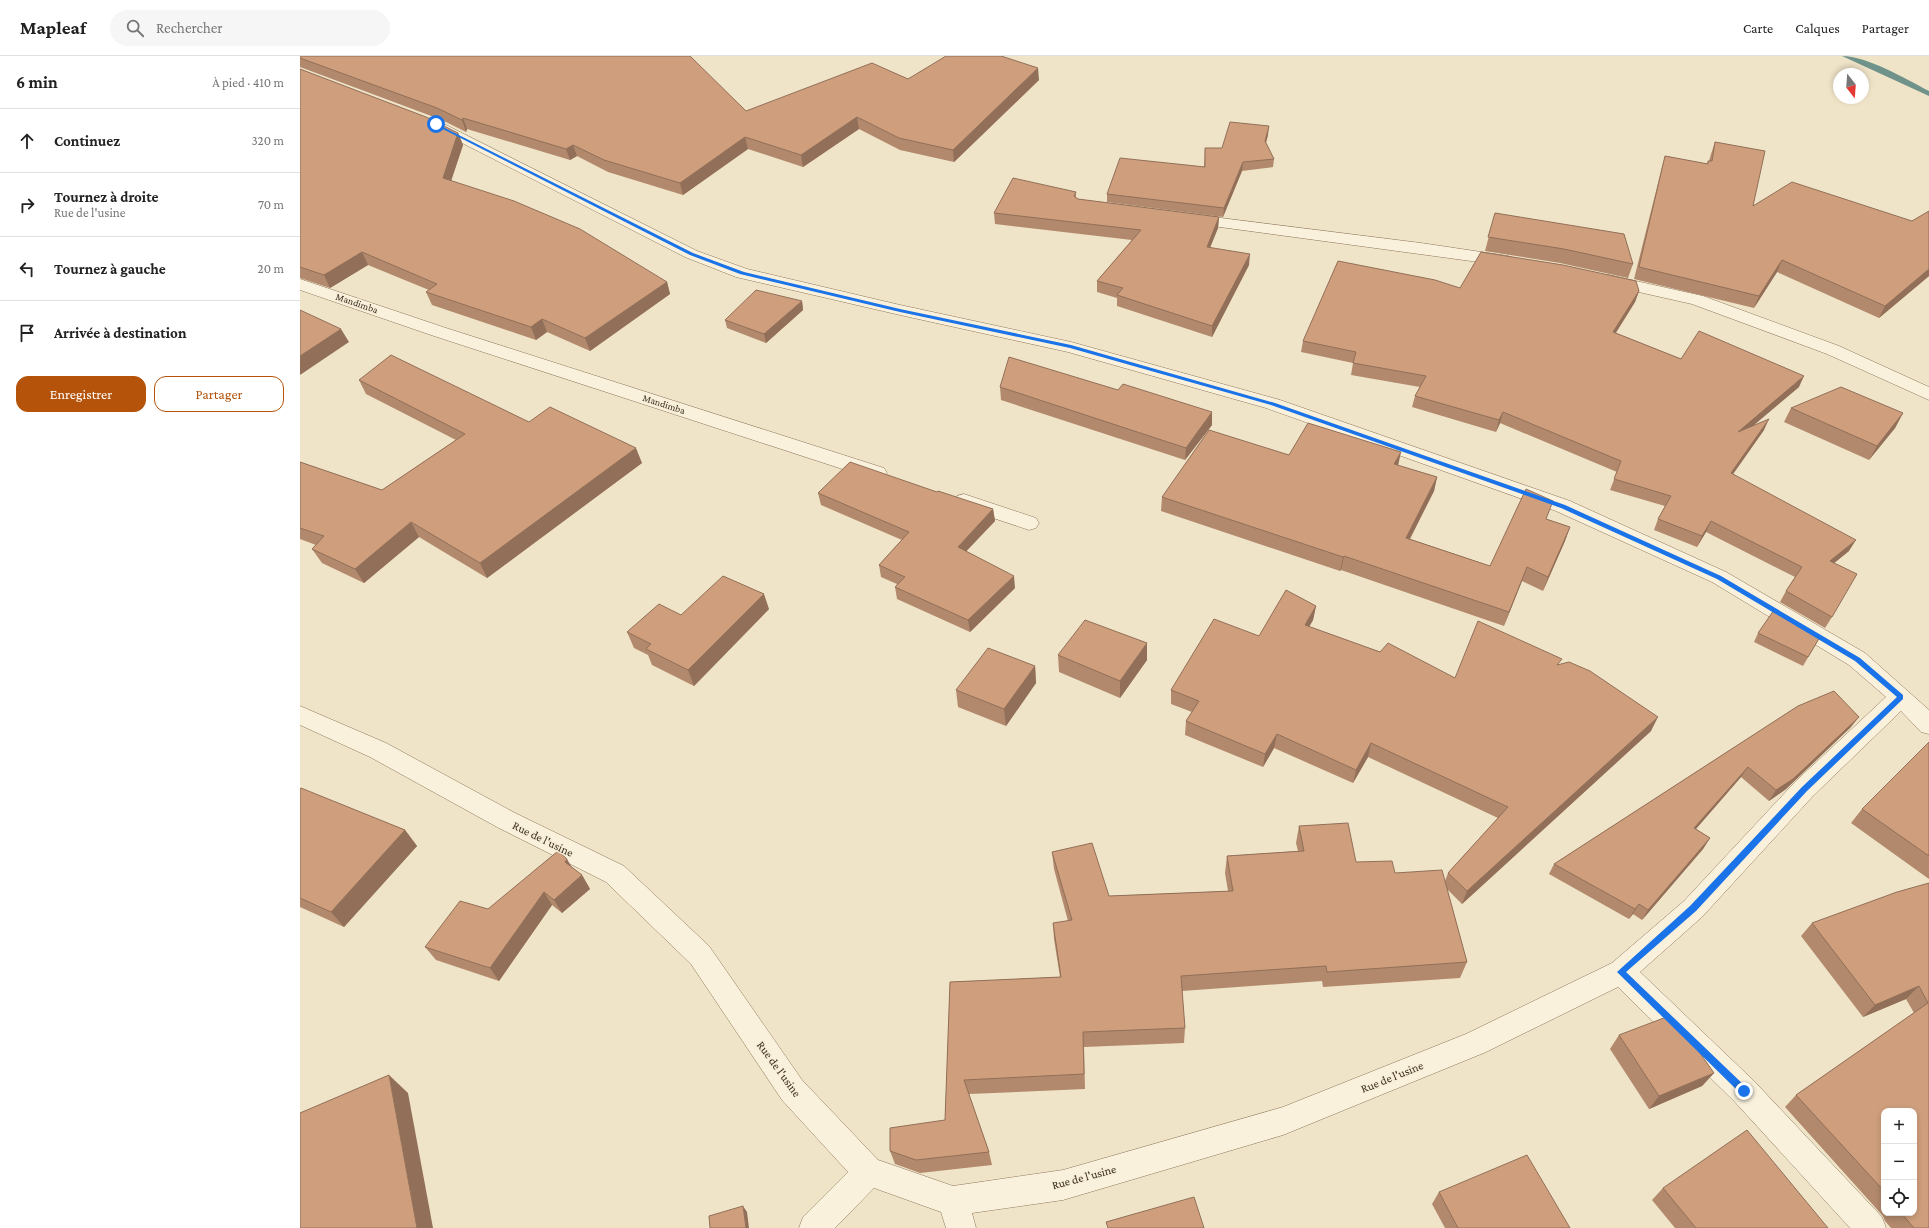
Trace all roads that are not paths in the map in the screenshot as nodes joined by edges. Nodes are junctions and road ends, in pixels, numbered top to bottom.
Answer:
1 (415, 116) edge
2 (1170, 216) edge
3 (1521, 263) edge
4 (1590, 276) edge
5 (300, 284) edge
6 (1929, 394) edge
7 (896, 479) edge
8 (949, 496) edge
9 (1029, 523) dead end
10 (1901, 697) junction
11 (300, 715) edge
12 (1929, 725) edge
13 (1621, 972) junction
14 (869, 1172) junction
15 (957, 1214) edge
16 (814, 1228) edge
17 (1871, 1228) edge

1 - 10 street
2 - 3 street
4 - 6 street
5 - 7 street, Mandimba
8 - 9 street
10 - 12 street
10 - 13 street, Rue de l'usine
11 - 14 street, Rue de l'usine
13 - 15 street, Rue de l'usine
13 - 17 street
14 - 15 street, Rue de l'usine
14 - 16 street

